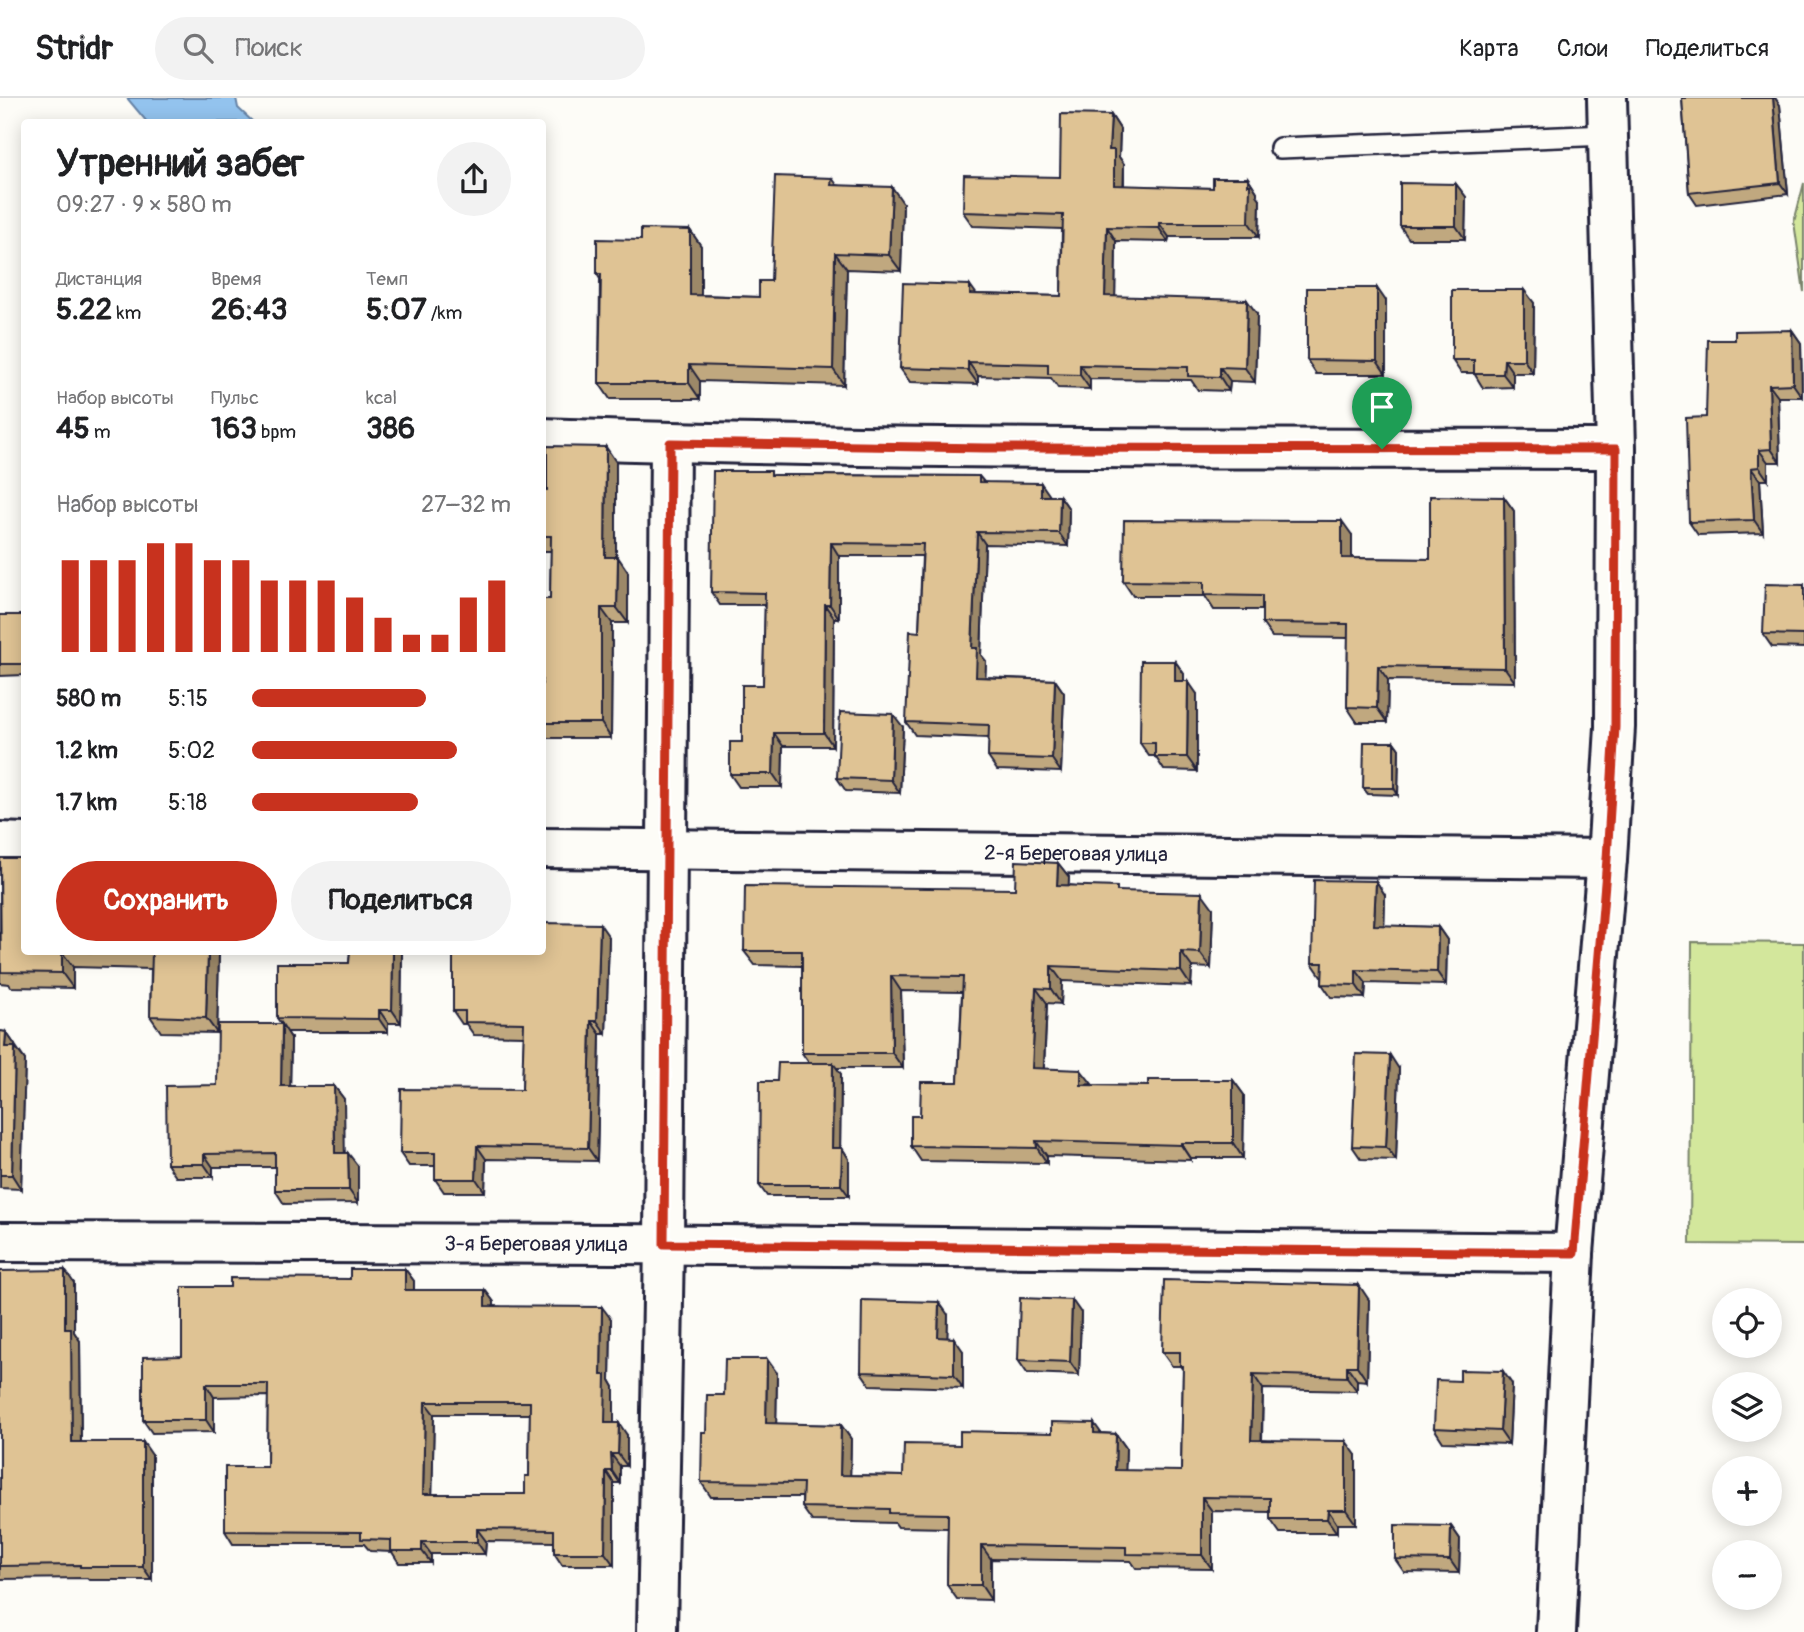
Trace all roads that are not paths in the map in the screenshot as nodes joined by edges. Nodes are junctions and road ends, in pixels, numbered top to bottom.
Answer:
1 (1608, 117) edge
2 (1280, 148) dead end
3 (546, 438) edge
4 (670, 443) junction
5 (1616, 449) junction
6 (0, 842) edge
7 (21, 843) edge
8 (546, 848) edge
9 (666, 850) junction
10 (1607, 859) junction
11 (0, 1242) edge
12 (664, 1244) junction
13 (1574, 1253) junction
14 (657, 1632) edge
15 (1556, 1632) edge

1 - 2 lane
1 - 5 street
3 - 4 street
4 - 5 street
4 - 9 street
5 - 10 street
6 - 7 street
8 - 9 street, 2-я Береговая улица
9 - 10 street, 2-я Береговая улица
9 - 12 street
10 - 13 street
11 - 12 street, 3-я Береговая улица
12 - 13 street, 3-я Береговая улица
12 - 14 street
13 - 15 street

